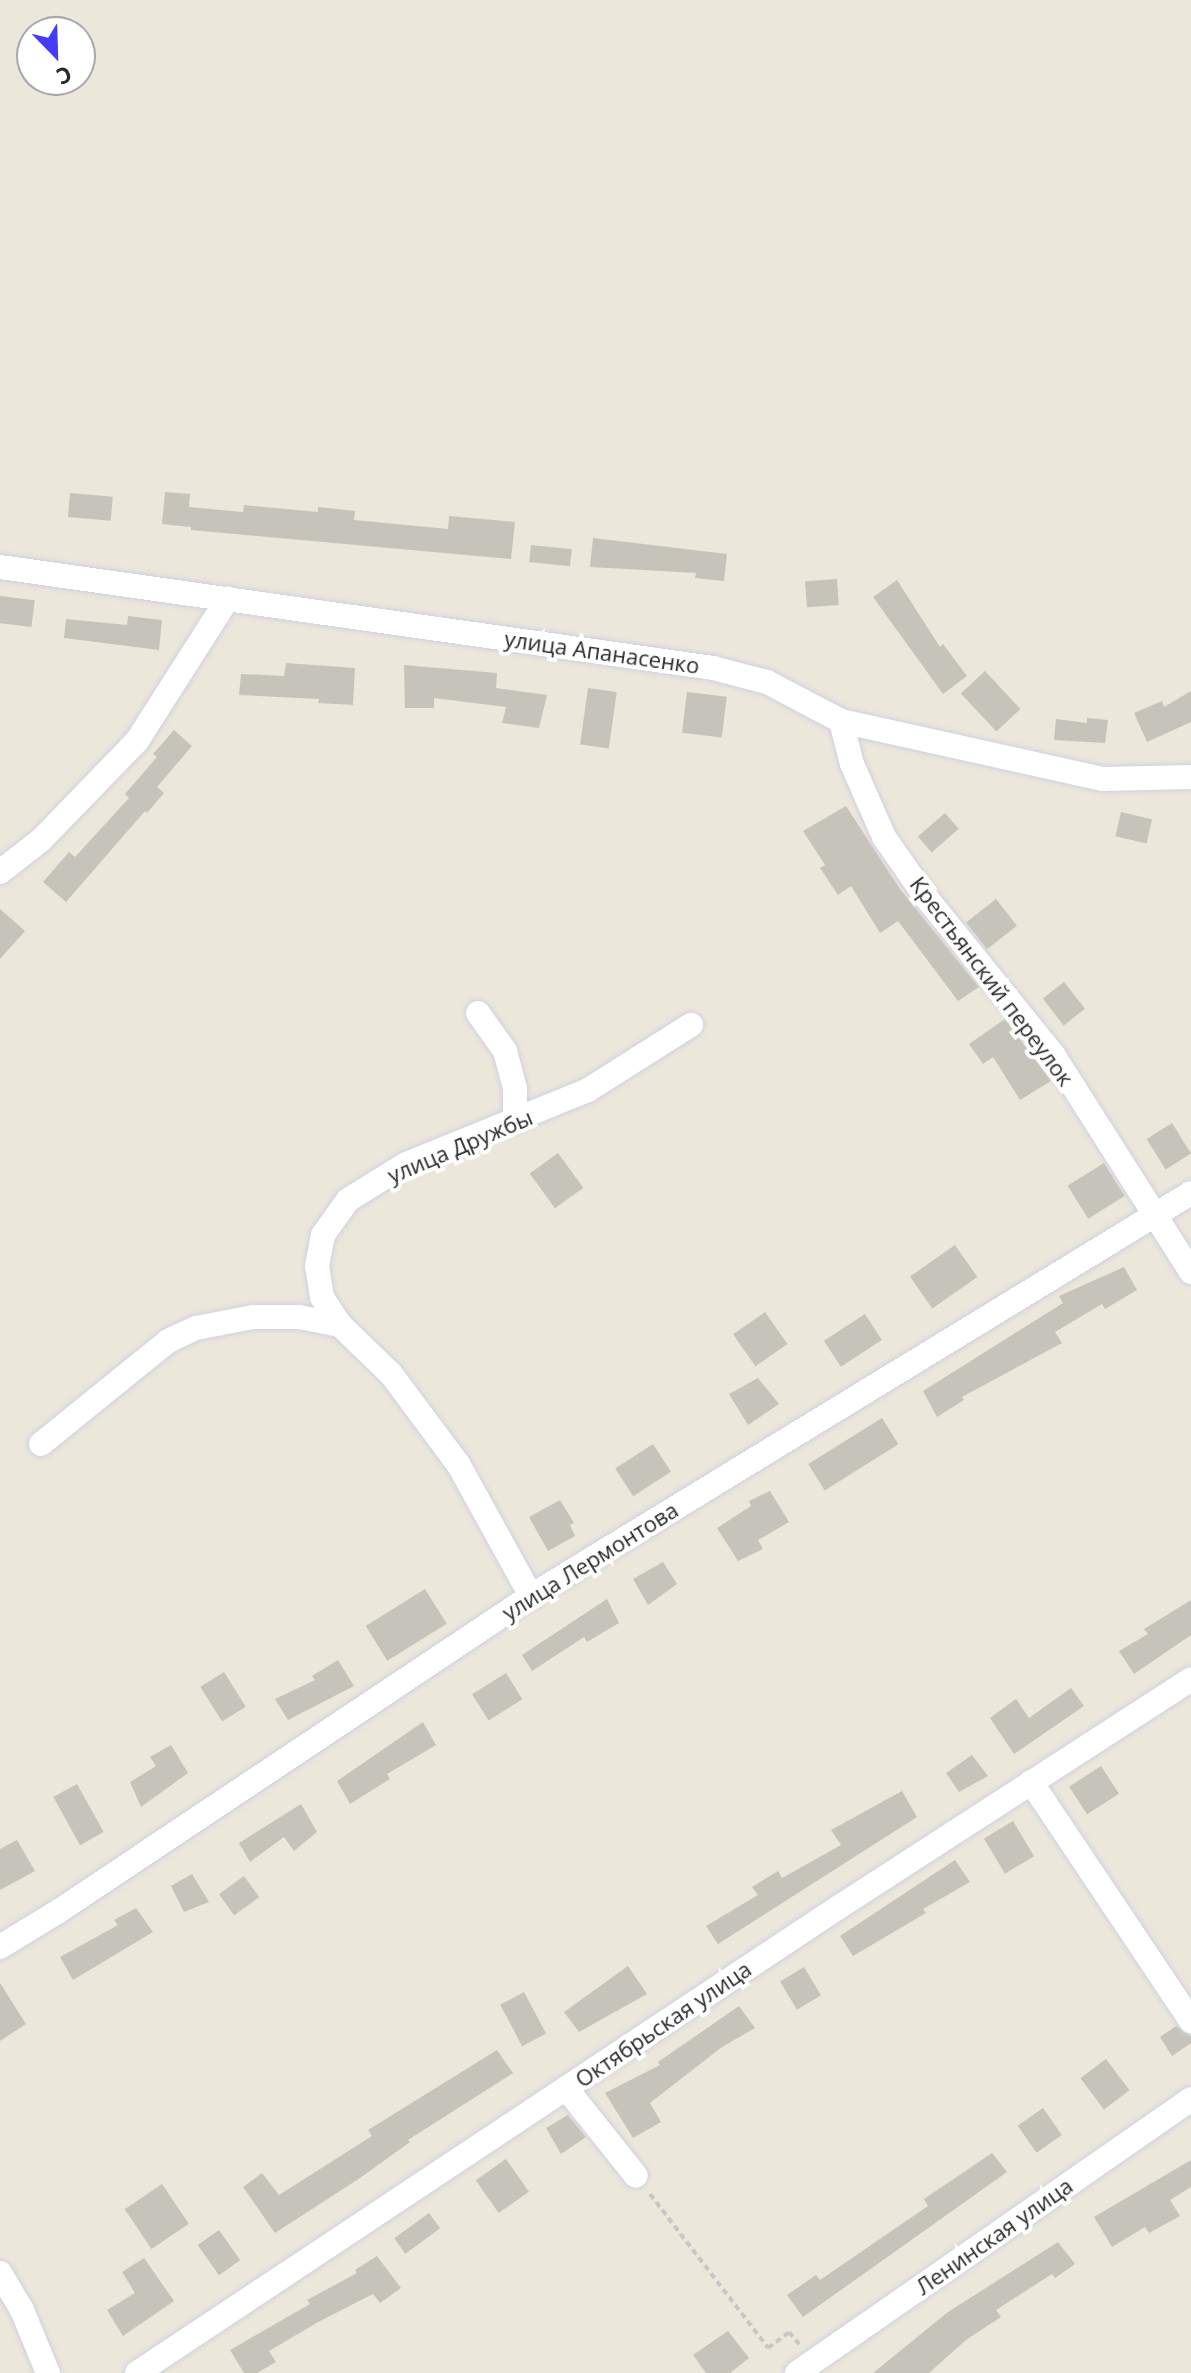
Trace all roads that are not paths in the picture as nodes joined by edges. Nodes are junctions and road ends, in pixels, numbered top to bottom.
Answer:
1 (0, 567) edge
2 (228, 598) junction
3 (841, 721) junction
4 (1191, 777) edge
5 (0, 872) edge
6 (478, 1013) dead end
7 (691, 1025) dead end
8 (515, 1121) junction
9 (1191, 1193) edge
10 (1155, 1215) junction
11 (1191, 1272) edge
12 (340, 1325) junction
13 (41, 1444) dead end
14 (531, 1596) junction
15 (1191, 1679) edge
16 (1031, 1782) junction
17 (0, 1947) edge
18 (1191, 2021) edge
19 (566, 2088) junction
20 (1191, 2099) edge
21 (636, 2176) road end
22 (0, 2273) edge
23 (802, 2370) edge
24 (48, 2373) edge
25 (137, 2373) edge

1 - 2 street, улица Апанасенко
2 - 3 street, улица Апанасенко
2 - 5 street
3 - 4 street, улица Апанасенко
3 - 10 street, Крестьянский переулок
6 - 8 street
7 - 8 street, улица Дружбы
8 - 12 street, улица Дружбы
9 - 10 street, улица Лермонтова
10 - 11 street, Крестьянский переулок
10 - 14 street, улица Лермонтова
12 - 13 street
12 - 14 street, улица Дружбы
14 - 17 street, улица Лермонтова
15 - 16 street, Октябрьская улица
16 - 18 street
16 - 19 street, Октябрьская улица
19 - 21 street
19 - 25 street, Октябрьская улица
20 - 23 street, Ленинская улица
22 - 24 street

